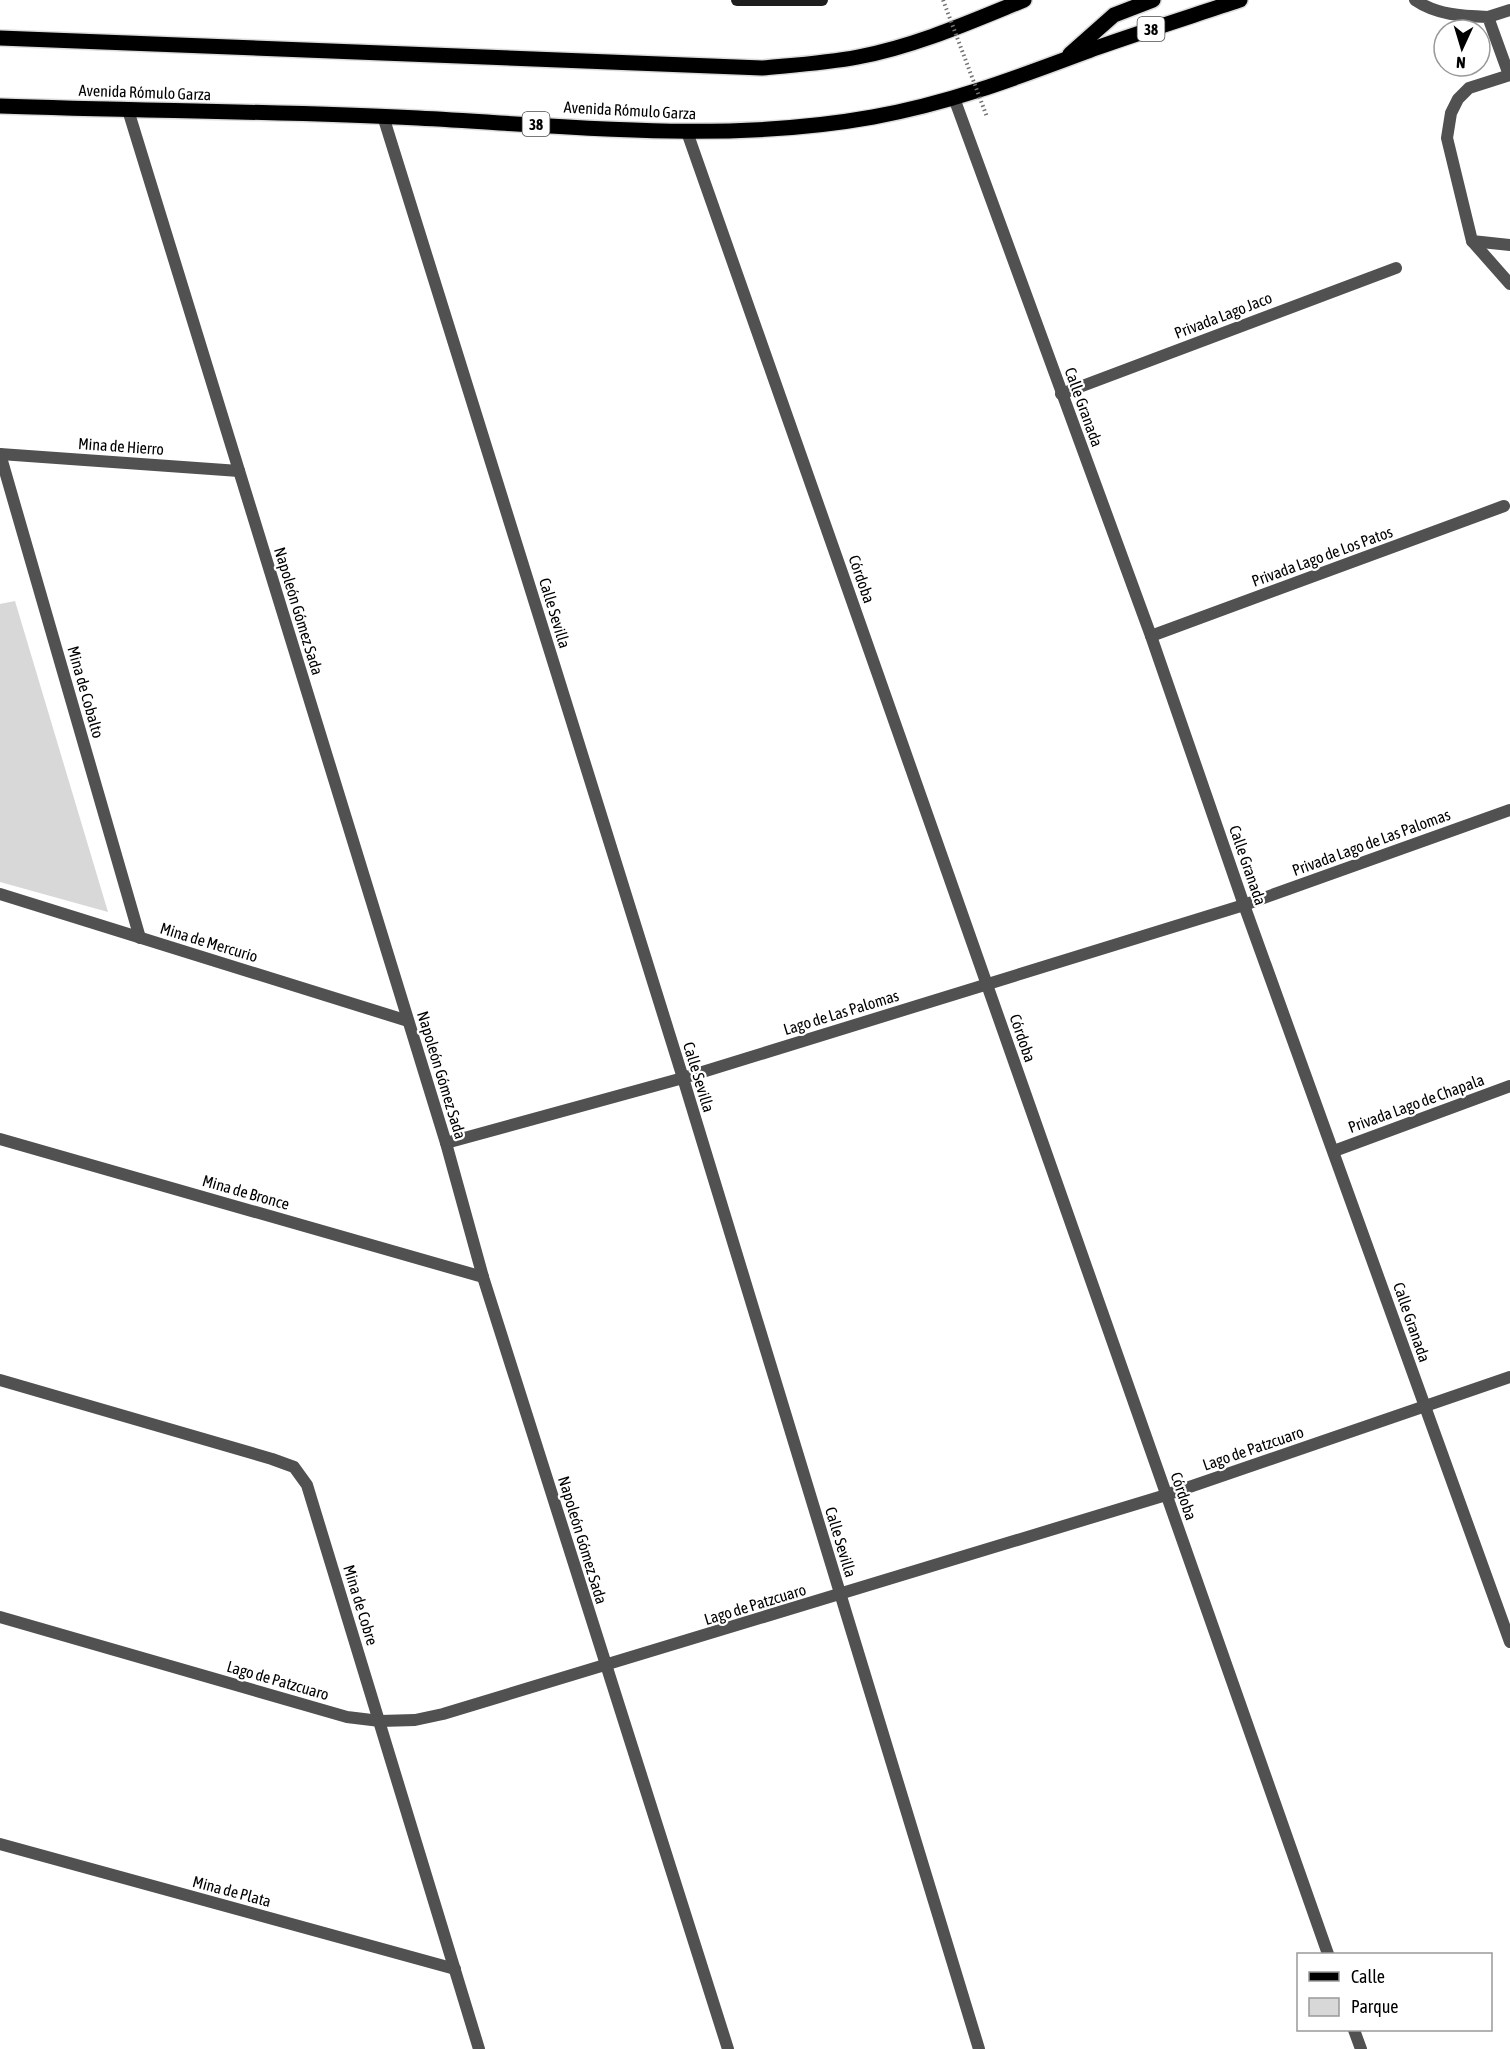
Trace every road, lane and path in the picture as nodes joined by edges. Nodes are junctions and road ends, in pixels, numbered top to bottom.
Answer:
1 (737, 0) edge
2 (822, 0) edge
3 (943, 0) edge
4 (1024, 0) edge
5 (1154, 0) edge
6 (1240, 0) edge
7 (1415, 0) edge
8 (1510, 10) edge
9 (1488, 17) junction
10 (0, 38) edge
11 (1063, 60) junction
12 (1510, 75) edge
13 (954, 98) junction
14 (0, 106) edge
15 (128, 110) junction
16 (383, 116) junction
17 (987, 117) dead end
18 (687, 132) junction
19 (1472, 241) junction
20 (1510, 245) edge
21 (1396, 268) dead end
22 (1510, 284) edge
23 (1061, 394) junction
24 (0, 454) edge
25 (239, 471) junction
26 (1503, 507) dead end
27 (1151, 636) junction
28 (1510, 810) edge
29 (0, 894) edge
30 (1244, 905) junction
31 (140, 938) junction
32 (987, 985) junction
33 (408, 1021) junction
34 (683, 1078) junction
35 (1510, 1086) edge
36 (0, 1138) edge
37 (446, 1143) junction
38 (1334, 1150) junction
39 (483, 1277) junction
40 (1510, 1377) edge
41 (0, 1380) edge
42 (1424, 1407) junction
43 (1166, 1495) junction
44 (840, 1595) junction
45 (0, 1617) edge
46 (1510, 1642) edge
47 (605, 1666) junction
48 (380, 1721) junction
49 (0, 1844) edge
50 (1328, 1953) edge
51 (455, 1969) junction
52 (1354, 2031) edge
53 (479, 2049) edge
54 (728, 2049) edge
55 (979, 2049) edge
56 (1361, 2049) edge

1 - 2 street
3 - 17 path, bridge
4 - 10 main road
5 - 11 main road
6 - 11 main road, Avenida Rómulo Garza / 38
7 - 9 street
8 - 9 street
9 - 12 street
11 - 13 main road, Avenida Rómulo Garza / 38
12 - 19 street
13 - 18 main road, Avenida Rómulo Garza / 38
13 - 23 street, Calle Granada
14 - 15 main road, Avenida Rómulo Garza / 38
15 - 16 main road, Avenida Rómulo Garza / 38
15 - 25 street, Napoleón Gómez Sada
16 - 18 main road, Avenida Rómulo Garza / 38
16 - 34 street, Calle Sevilla
18 - 32 street, Córdoba
19 - 20 street
19 - 22 street
21 - 23 street, Privada Lago Jaco
23 - 27 street, Calle Granada
24 - 25 street, Mina de Hierro
24 - 31 street, Mina de Cobalto
25 - 33 street, Napoleón Gómez Sada
26 - 27 street, Privada Lago de Los Patos
27 - 30 street, Calle Granada
28 - 30 street, Privada Lago de Las Palomas
29 - 31 street, Mina de Mercurio
30 - 32 street, Lago de Las Palomas
30 - 38 street, Calle Granada
31 - 33 street, Mina de Mercurio
32 - 34 street, Lago de Las Palomas
32 - 43 street, Córdoba
33 - 37 street, Napoleón Gómez Sada
34 - 37 street, Lago de Las Palomas
34 - 44 street, Calle Sevilla
35 - 38 street, Privada Lago de Chapala
36 - 39 street, Mina de Bronce
37 - 39 street, Napoleón Gómez Sada
38 - 42 street, Calle Granada
39 - 47 street, Napoleón Gómez Sada
40 - 42 street, Lago de Patzcuaro
41 - 48 street, Mina de Cobre
42 - 43 street, Lago de Patzcuaro
42 - 46 street, Calle Granada
43 - 44 street, Lago de Patzcuaro
43 - 50 street, Córdoba
44 - 47 street, Lago de Patzcuaro
44 - 55 street, Calle Sevilla
45 - 48 street, Lago de Patzcuaro
47 - 48 street, Lago de Patzcuaro
47 - 54 street, Napoleón Gómez Sada
48 - 51 street, Mina de Cobre
49 - 51 street, Mina de Plata
51 - 53 street, Mina de Cobre
52 - 56 street

